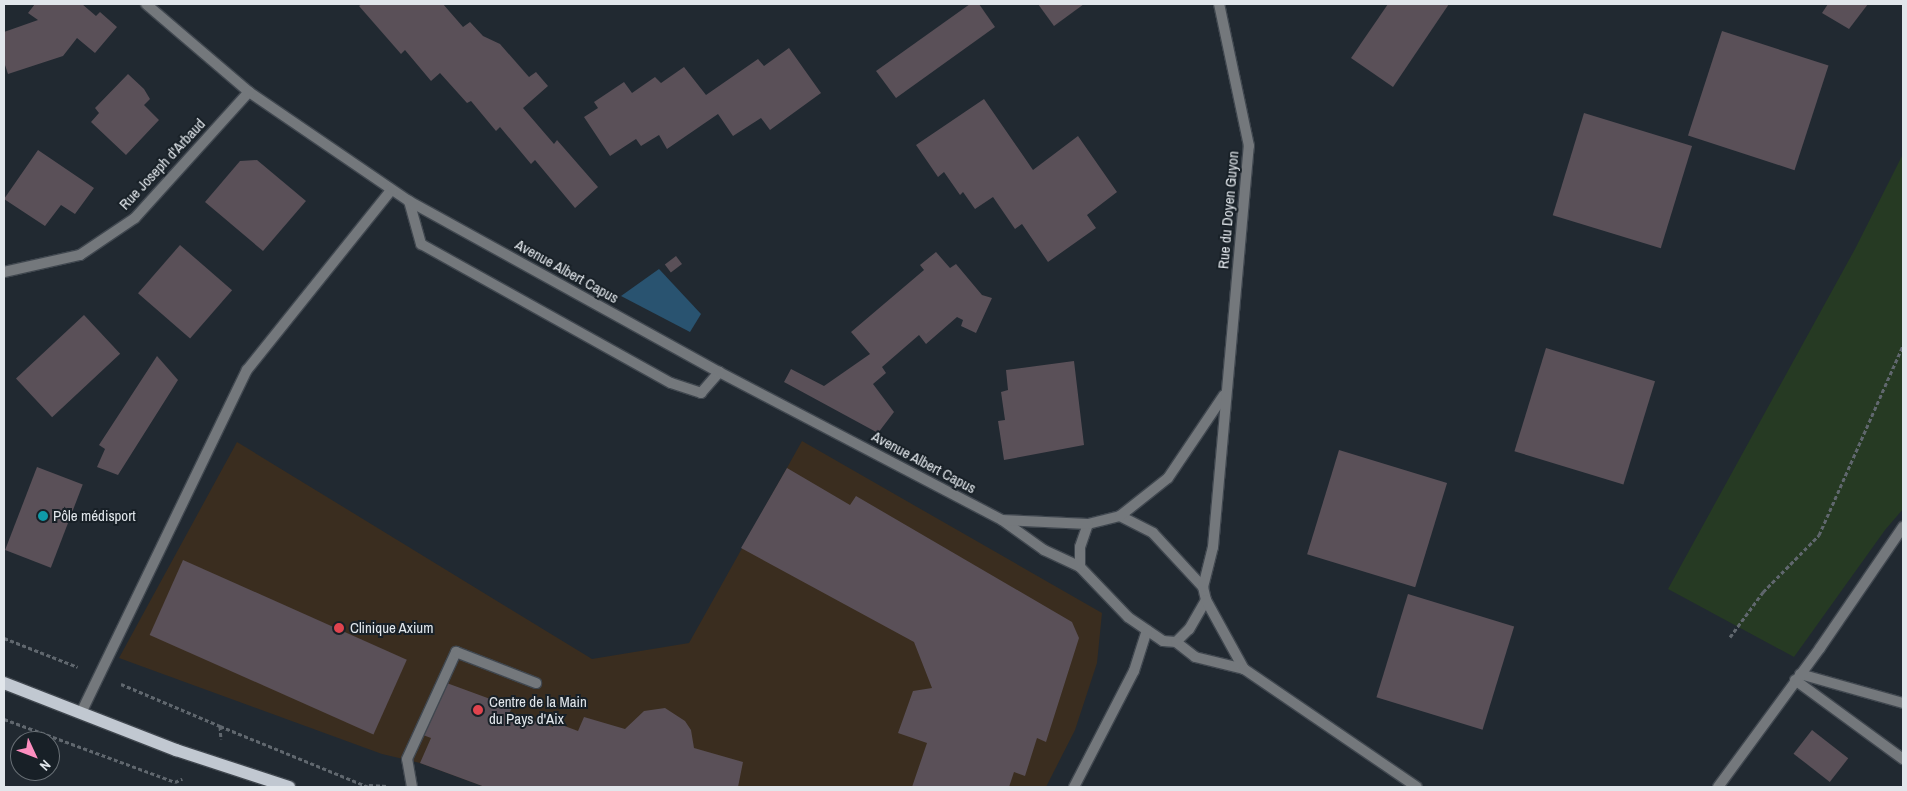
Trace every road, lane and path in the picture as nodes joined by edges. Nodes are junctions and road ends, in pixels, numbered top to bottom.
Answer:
1 (146, 4) edge
2 (1219, 4) edge
3 (249, 92) junction
4 (391, 190) junction
5 (409, 201) junction
6 (4, 272) edge
7 (1903, 345) edge
8 (719, 372) junction
9 (1225, 392) junction
10 (1120, 516) junction
11 (1002, 520) junction
12 (1088, 524) junction
13 (1903, 527) edge
14 (1080, 567) junction
15 (1203, 586) junction
16 (1206, 600) junction
17 (1147, 630) junction
18 (1730, 637) dead end
19 (4, 638) edge
20 (1176, 642) junction
21 (1244, 669) junction
22 (100, 675) junction
23 (1798, 677) junction
24 (4, 683) edge
25 (536, 683) dead end
26 (1903, 703) edge
27 (81, 713) junction
28 (220, 726) junction
29 (1903, 759) edge
30 (222, 762) junction
31 (283, 786) edge
32 (369, 786) edge
33 (395, 787) edge
34 (412, 787) edge
35 (1074, 787) edge
36 (1417, 787) edge
37 (1718, 787) edge

1 - 3 street, Avenue Albert Capus
2 - 9 street, Rue du Doyen Guyon
3 - 4 street, Avenue Albert Capus
3 - 6 street, Rue Joseph d'Arbaud
4 - 5 street, Avenue Albert Capus
4 - 22 street
5 - 8 street, Avenue Albert Capus
5 - 8 street
7 - 18 path
8 - 11 street, Avenue Albert Capus
9 - 10 street, Rue du Doyen Guyon
9 - 15 street, Rue du Doyen Guyon
10 - 12 street, Avenue Albert Capus
10 - 15 street
11 - 12 street, Avenue Albert Capus
11 - 14 street, Avenue Albert Capus
12 - 14 street
13 - 23 street
14 - 17 street
15 - 16 street
16 - 20 street
16 - 21 street
17 - 20 street
17 - 35 street
19 - 22 path
20 - 21 street
21 - 36 street
22 - 27 street
22 - 28 path
23 - 26 street
23 - 29 street
23 - 37 street
24 - 27 main road
25 - 34 street
27 - 30 main road
28 - 30 path
28 - 32 path
30 - 31 main road
32 - 33 path

